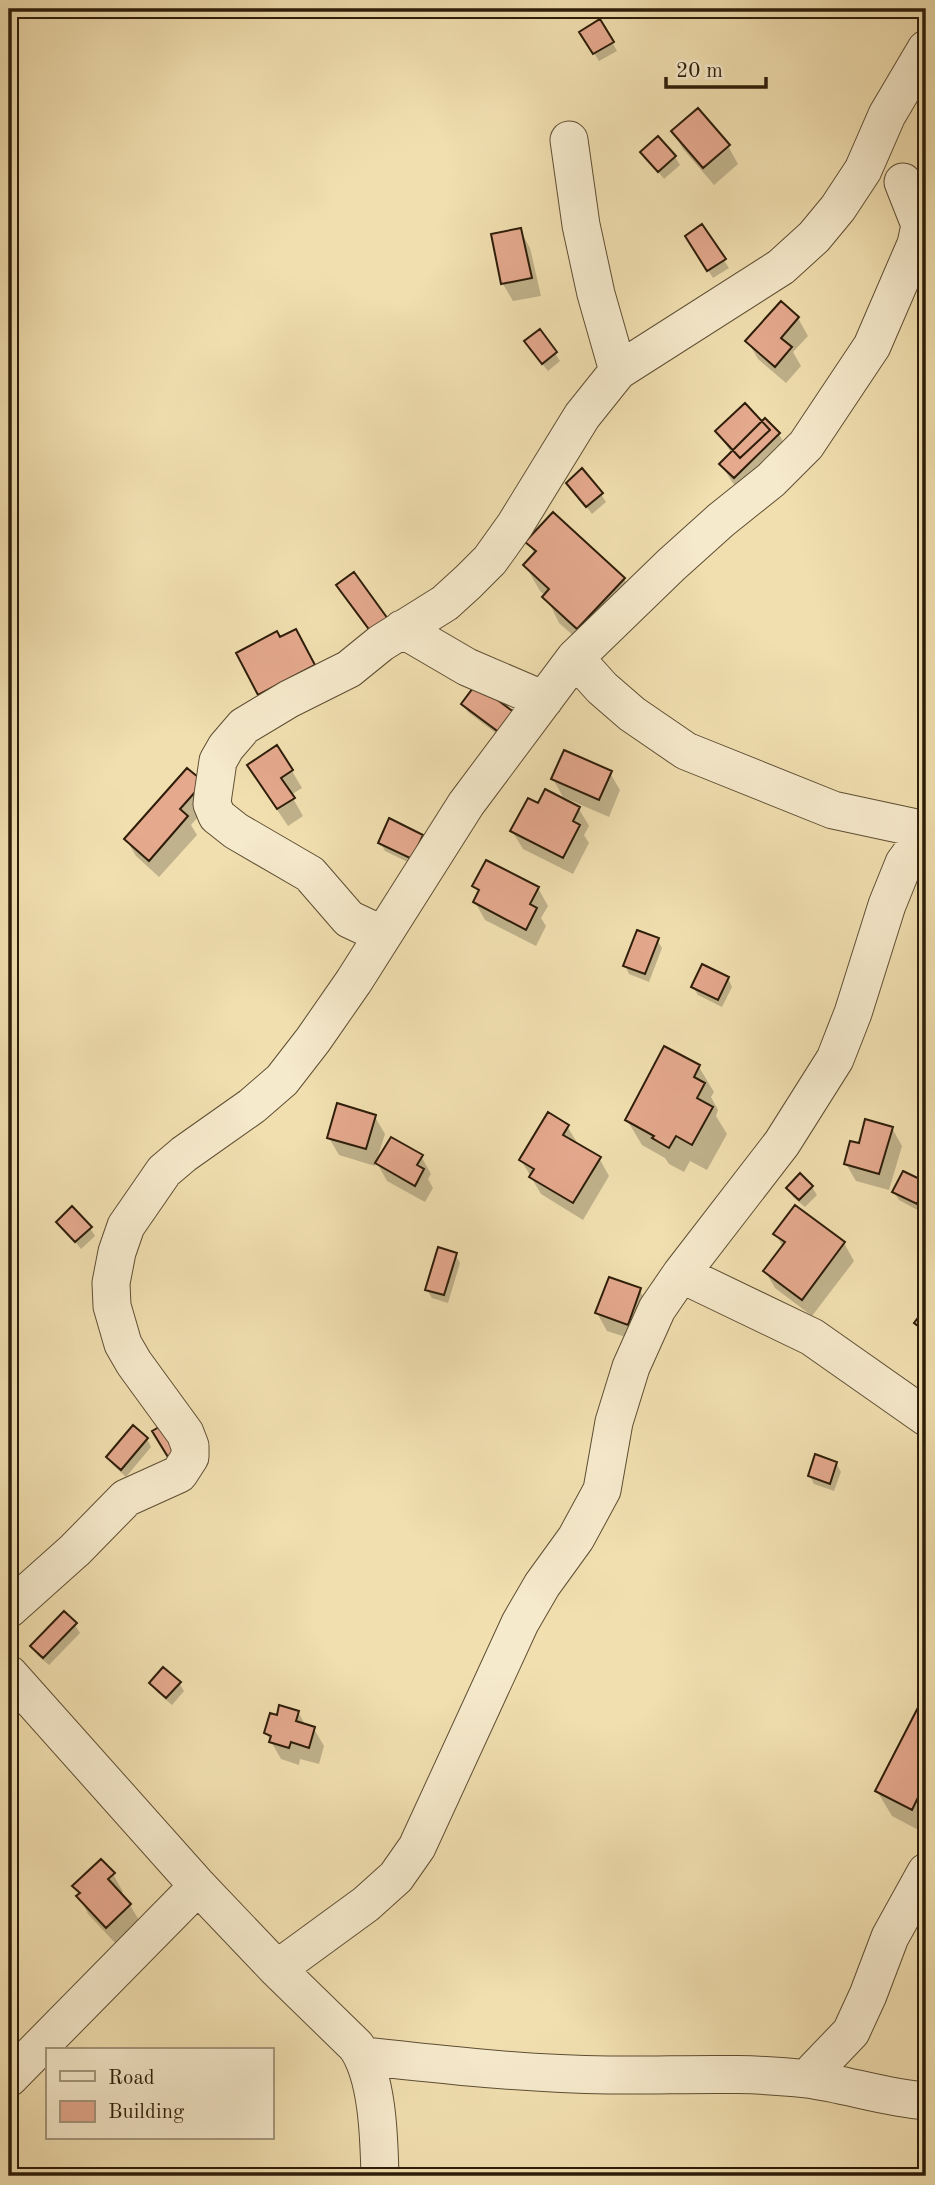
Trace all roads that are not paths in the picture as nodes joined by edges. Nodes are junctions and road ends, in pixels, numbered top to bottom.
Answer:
1 (926, 49) edge
2 (569, 140) dead end
3 (902, 182) dead end
4 (618, 372) junction
5 (402, 629) junction
6 (575, 658) junction
7 (544, 700) junction
8 (926, 831) edge
9 (383, 935) junction
10 (681, 1274) junction
11 (926, 1417) edge
12 (9, 1609) edge
13 (9, 1674) edge
14 (926, 1872) edge
15 (198, 1886) junction
16 (277, 1969) junction
17 (364, 2056) junction
18 (9, 2078) edge
19 (806, 2079) junction
20 (926, 2101) edge
21 (380, 2176) edge

1 - 4 street
2 - 4 street
3 - 6 street
4 - 5 street
5 - 7 street
5 - 9 street
6 - 7 street
6 - 8 street
7 - 9 street
8 - 10 street
9 - 12 street
10 - 11 street
10 - 16 street
13 - 15 street
14 - 19 street
15 - 16 street
15 - 18 street
16 - 17 street
17 - 19 street
17 - 21 street
19 - 20 street

